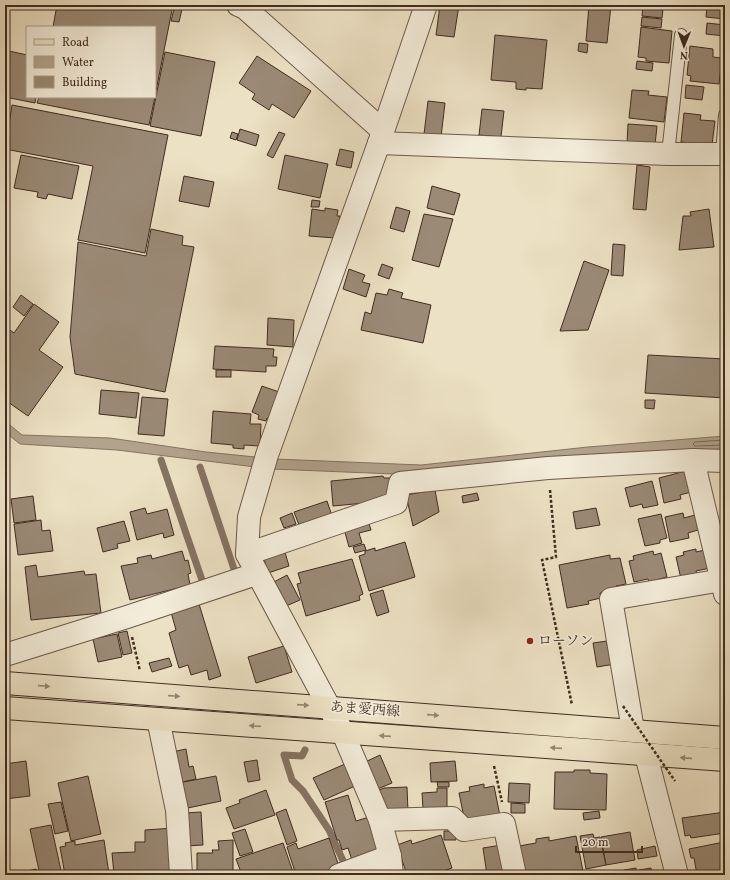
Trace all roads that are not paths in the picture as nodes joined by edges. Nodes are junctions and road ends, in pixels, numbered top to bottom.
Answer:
1 (426, 5) edge
2 (243, 6) edge
3 (681, 35) dead end
4 (725, 115) edge
5 (381, 137) junction
6 (668, 154) junction
7 (723, 154) edge
8 (692, 460) junction
9 (725, 461) edge
10 (247, 554) junction
11 (256, 574) junction
12 (723, 587) edge
13 (5, 655) edge
14 (5, 683) edge
15 (328, 707) junction
16 (5, 708) edge
17 (158, 719) junction
18 (633, 730) junction
19 (343, 732) junction
20 (725, 738) edge
21 (646, 755) junction
22 (725, 760) edge
23 (380, 820) junction
24 (391, 866) edge
25 (181, 875) edge
26 (338, 875) edge
27 (515, 875) edge
28 (677, 875) edge

1 - 5 street
2 - 5 street
3 - 6 lane
4 - 7 lane
5 - 6 street
5 - 10 street
6 - 7 street
8 - 9 street
8 - 10 street
8 - 12 street
10 - 11 street
11 - 13 street
11 - 15 street
12 - 18 street
14 -> 15 main road, あま愛西線
15 -> 18 main road, あま愛西線
15 - 19 street
16 - 17 main road, あま愛西線
19 -> 17 main road, あま愛西線
17 - 25 street
18 - 20 main road, あま愛西線
21 -> 19 main road, あま愛西線
19 - 23 street
22 -> 21 main road, あま愛西線
21 - 28 street
23 - 24 street
23 - 27 street
24 - 26 street

